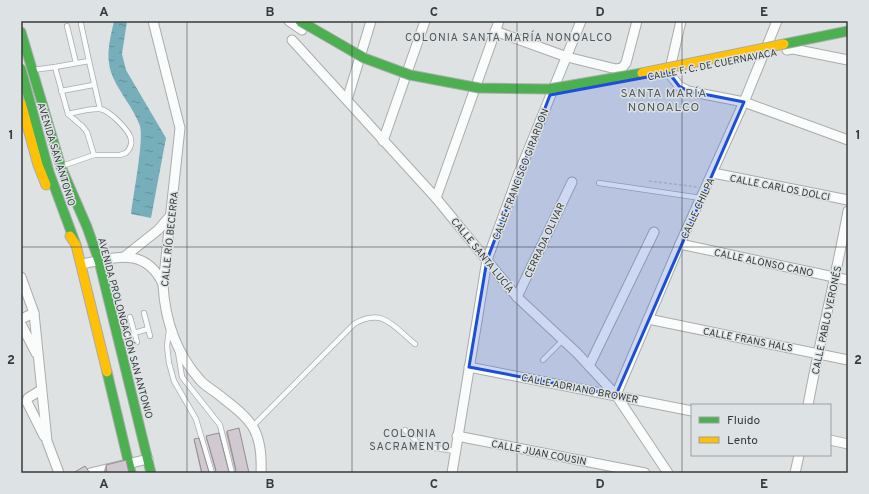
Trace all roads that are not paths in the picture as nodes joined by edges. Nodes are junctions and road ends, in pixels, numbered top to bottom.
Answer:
1 (153, 21) edge
2 (289, 21) edge
3 (300, 21) edge
4 (371, 21) edge
5 (425, 21) edge
6 (499, 21) edge
7 (581, 21) edge
8 (637, 21) edge
9 (680, 21) edge
10 (777, 21) edge
11 (81, 24) dead end
12 (67, 26) dead end
13 (495, 31) junction
14 (848, 31) edge
15 (21, 32) edge
16 (292, 40) dead end
17 (763, 54) junction
18 (567, 57) junction
19 (848, 60) edge
20 (88, 61) junction
21 (76, 63) junction
22 (358, 63) junction
23 (55, 67) junction
24 (21, 68) edge
25 (32, 70) junction
26 (670, 73) junction
27 (404, 80) junction
28 (93, 85) junction
29 (61, 91) junction
30 (474, 94) junction
31 (550, 95) junction
32 (347, 100) junction
33 (744, 102) junction
34 (21, 103) edge
35 (100, 109) junction
36 (68, 114) junction
37 (848, 140) edge
38 (383, 141) junction
39 (94, 155) junction
40 (61, 167) junction
41 (713, 173) junction
42 (572, 182) dead end
43 (599, 183) dead end
44 (436, 198) junction
45 (701, 198) junction
46 (848, 200) edge
47 (848, 211) edge
48 (171, 215) junction
49 (654, 232) dead end
50 (680, 244) junction
51 (76, 245) junction
52 (124, 257) junction
53 (487, 260) junction
54 (99, 261) junction
55 (81, 264) junction
56 (21, 277) edge
57 (835, 278) junction
58 (848, 280) edge
59 (163, 285) junction
60 (517, 297) junction
61 (34, 313) junction
62 (144, 313) dead end
63 (130, 316) dead end
64 (21, 319) edge
65 (648, 319) junction
66 (21, 324) edge
67 (169, 326) junction
68 (148, 329) junction
69 (135, 333) junction
70 (150, 336) dead end
71 (118, 337) junction
72 (563, 340) junction
73 (137, 342) dead end
74 (415, 344) dead end
75 (177, 348) junction
76 (817, 352) junction
77 (38, 356) junction
78 (543, 360) dead end
79 (848, 360) edge
80 (589, 366) junction
81 (469, 367) junction
82 (42, 390) junction
83 (616, 395) junction
84 (808, 404) edge
85 (691, 411) edge
86 (253, 426) junction
87 (405, 430) dead end
88 (457, 436) junction
89 (831, 440) edge
90 (47, 441) junction
91 (848, 444) edge
92 (455, 451) junction
93 (799, 456) edge
94 (148, 459) junction
95 (129, 463) junction
96 (59, 473) edge
97 (90, 473) edge
98 (131, 473) edge
99 (151, 473) edge
100 (212, 473) edge
101 (232, 473) edge
102 (261, 473) edge
103 (452, 473) edge
104 (645, 473) edge
105 (668, 473) edge
106 (795, 473) edge

1 - 48 street, CALLE RÍO BECERRA
2 - 22 street, CALLE F. C. DE CUERNAVACA
3 - 14 main road, bridge
4 - 22 street
5 - 27 street
6 - 13 street
7 - 18 street, CALLE FRANCISCO GIRARDON
8 - 18 street
9 - 26 street
10 - 17 street, CALLE CHILPA
11 - 20 lane
12 - 21 lane
13 - 18 street
13 - 30 street
15 - 25 main road, AVENIDA PROLONGACIÓN SAN ANTONIO
16 - 32 street, CALLE SANTA LUCÍA
17 - 19 street, CALLE F. C. DE CUERNAVACA
17 - 26 street, CALLE F. C. DE CUERNAVACA
17 - 33 street, CALLE CHILPA
18 - 31 street, CALLE FRANCISCO GIRARDON
20 - 21 lane
20 - 28 lane
21 - 23 lane
22 - 27 street, CALLE F. C. DE CUERNAVACA
22 - 32 street
23 - 25 lane
23 - 29 lane
24 - 51 main road, AVENIDA SAN ANTONIO
25 - 40 main road, AVENIDA PROLONGACIÓN SAN ANTONIO
26 - 31 street, CALLE F. C. DE CUERNAVACA
26 - 33 street
27 - 30 street, CALLE F. C. DE CUERNAVACA
27 - 38 street
28 - 29 lane
28 - 35 lane
29 - 36 lane
30 - 31 street, CALLE F. C. DE CUERNAVACA
30 - 44 street
31 - 53 street, CALLE FRANCISCO GIRARDON
32 - 38 street, CALLE SANTA LUCÍA
33 - 37 street
33 - 41 street, CALLE CHILPA
34 - 51 main road
35 - 36 lane
35 - 39 lane
36 - 39 lane
38 - 44 street, CALLE SANTA LUCÍA
39 - 40 lane
40 - 54 main road, AVENIDA PROLONGACIÓN SAN ANTONIO
41 - 45 street, CALLE CHILPA
41 - 46 street, CALLE CARLOS DOLCI
42 - 60 street, CERRADA OLIVAR
43 - 45 lane
44 - 53 street, CALLE SANTA LUCÍA
45 - 50 street, CALLE CHILPA
47 - 57 street, CALLE PABLO VERONÉS
48 - 52 street
48 - 59 street, CALLE RÍO BECERRA
49 - 80 street
50 - 57 street, CALLE ALONSO CANO
50 - 65 street, CALLE CHILPA
51 - 55 main road
52 - 54 street
52 - 59 street
53 - 60 street, CALLE SANTA LUCÍA
53 - 81 street, CALLE FRANCISCO GIRARDON
54 - 55 street
54 - 71 main road, AVENIDA PROLONGACIÓN SAN ANTONIO
55 - 95 main road
56 - 61 street
57 - 58 street, CALLE ALONSO CANO
57 - 76 street, CALLE PABLO VERONÉS
59 - 67 street, CALLE RÍO BECERRA
60 - 72 street, CALLE SANTA LUCÍA
61 - 64 street
61 - 77 street
62 - 68 lane
63 - 69 lane
65 - 76 street, CALLE FRANS HALS
65 - 83 street, CALLE CHILPA
66 - 77 street
67 - 75 street, CALLE RÍO BECERRA
67 - 100 lane
68 - 69 lane
68 - 70 lane
69 - 71 lane
69 - 73 lane
71 - 94 main road, AVENIDA PROLONGACIÓN SAN ANTONIO
72 - 78 lane
72 - 80 street, CALLE SANTA LUCÍA
74 - 86 lane
75 - 86 street, CALLE RÍO BECERRA
75 - 101 lane
76 - 79 street, CALLE FRANS HALS
76 - 84 street, CALLE PABLO VERONÉS
77 - 82 street
80 - 83 street, CALLE SANTA LUCÍA
81 - 83 street, CALLE ADRIANO BROWER
81 - 88 street, CALLE FRANCISCO GIRARDON
82 - 90 street
82 - 90 street
83 - 85 street, CALLE ADRIANO BROWER
83 - 105 street, CALLE SANTA LUCÍA
86 - 102 street, CALLE RÍO BECERRA
87 - 92 lane
88 - 92 street, CALLE FRANCISCO GIRARDON
88 - 104 street, CALLE JUAN COUSIN
89 - 91 street
90 - 96 street
92 - 103 street, CALLE FRANCISCO GIRARDON
93 - 106 street
94 - 95 street
94 - 99 main road, AVENIDA PROLONGACIÓN SAN ANTONIO
95 - 97 street
95 - 98 main road

